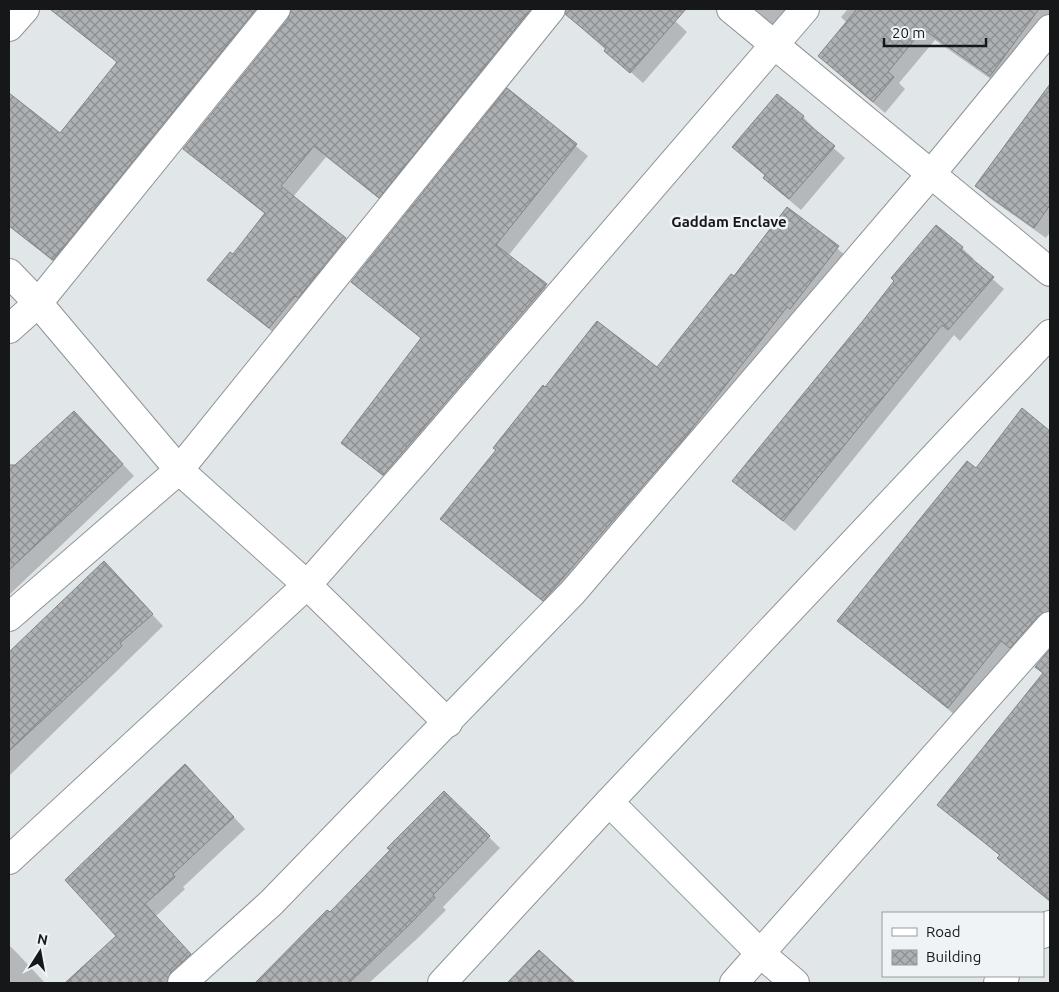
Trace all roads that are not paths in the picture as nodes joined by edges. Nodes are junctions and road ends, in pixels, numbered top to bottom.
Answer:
1 (25, 9) edge
2 (276, 9) edge
3 (551, 9) edge
4 (731, 9) edge
5 (805, 9) edge
6 (9, 27) edge
7 (1050, 29) edge
8 (776, 44) junction
9 (931, 174) junction
10 (1050, 272) edge
11 (9, 273) edge
12 (38, 303) junction
13 (9, 329) edge
14 (1050, 334) edge
15 (179, 470) junction
16 (307, 585) junction
17 (9, 617) edge
18 (1050, 626) edge
19 (448, 723) junction
20 (609, 802) junction
21 (9, 860) edge
22 (761, 954) junction
23 (182, 983) edge
24 (442, 983) edge
25 (734, 983) edge
26 (795, 983) edge

1 - 6 street
2 - 12 street
3 - 15 street
4 - 8 street
5 - 8 street
7 - 9 street
8 - 9 street
8 - 16 street
9 - 10 street
9 - 19 street
11 - 12 street
12 - 13 street
12 - 15 street
14 - 20 street
15 - 16 street
15 - 17 street
16 - 19 street
16 - 21 street
18 - 22 street
19 - 23 street
20 - 22 street
20 - 24 street
22 - 25 street
22 - 26 street

